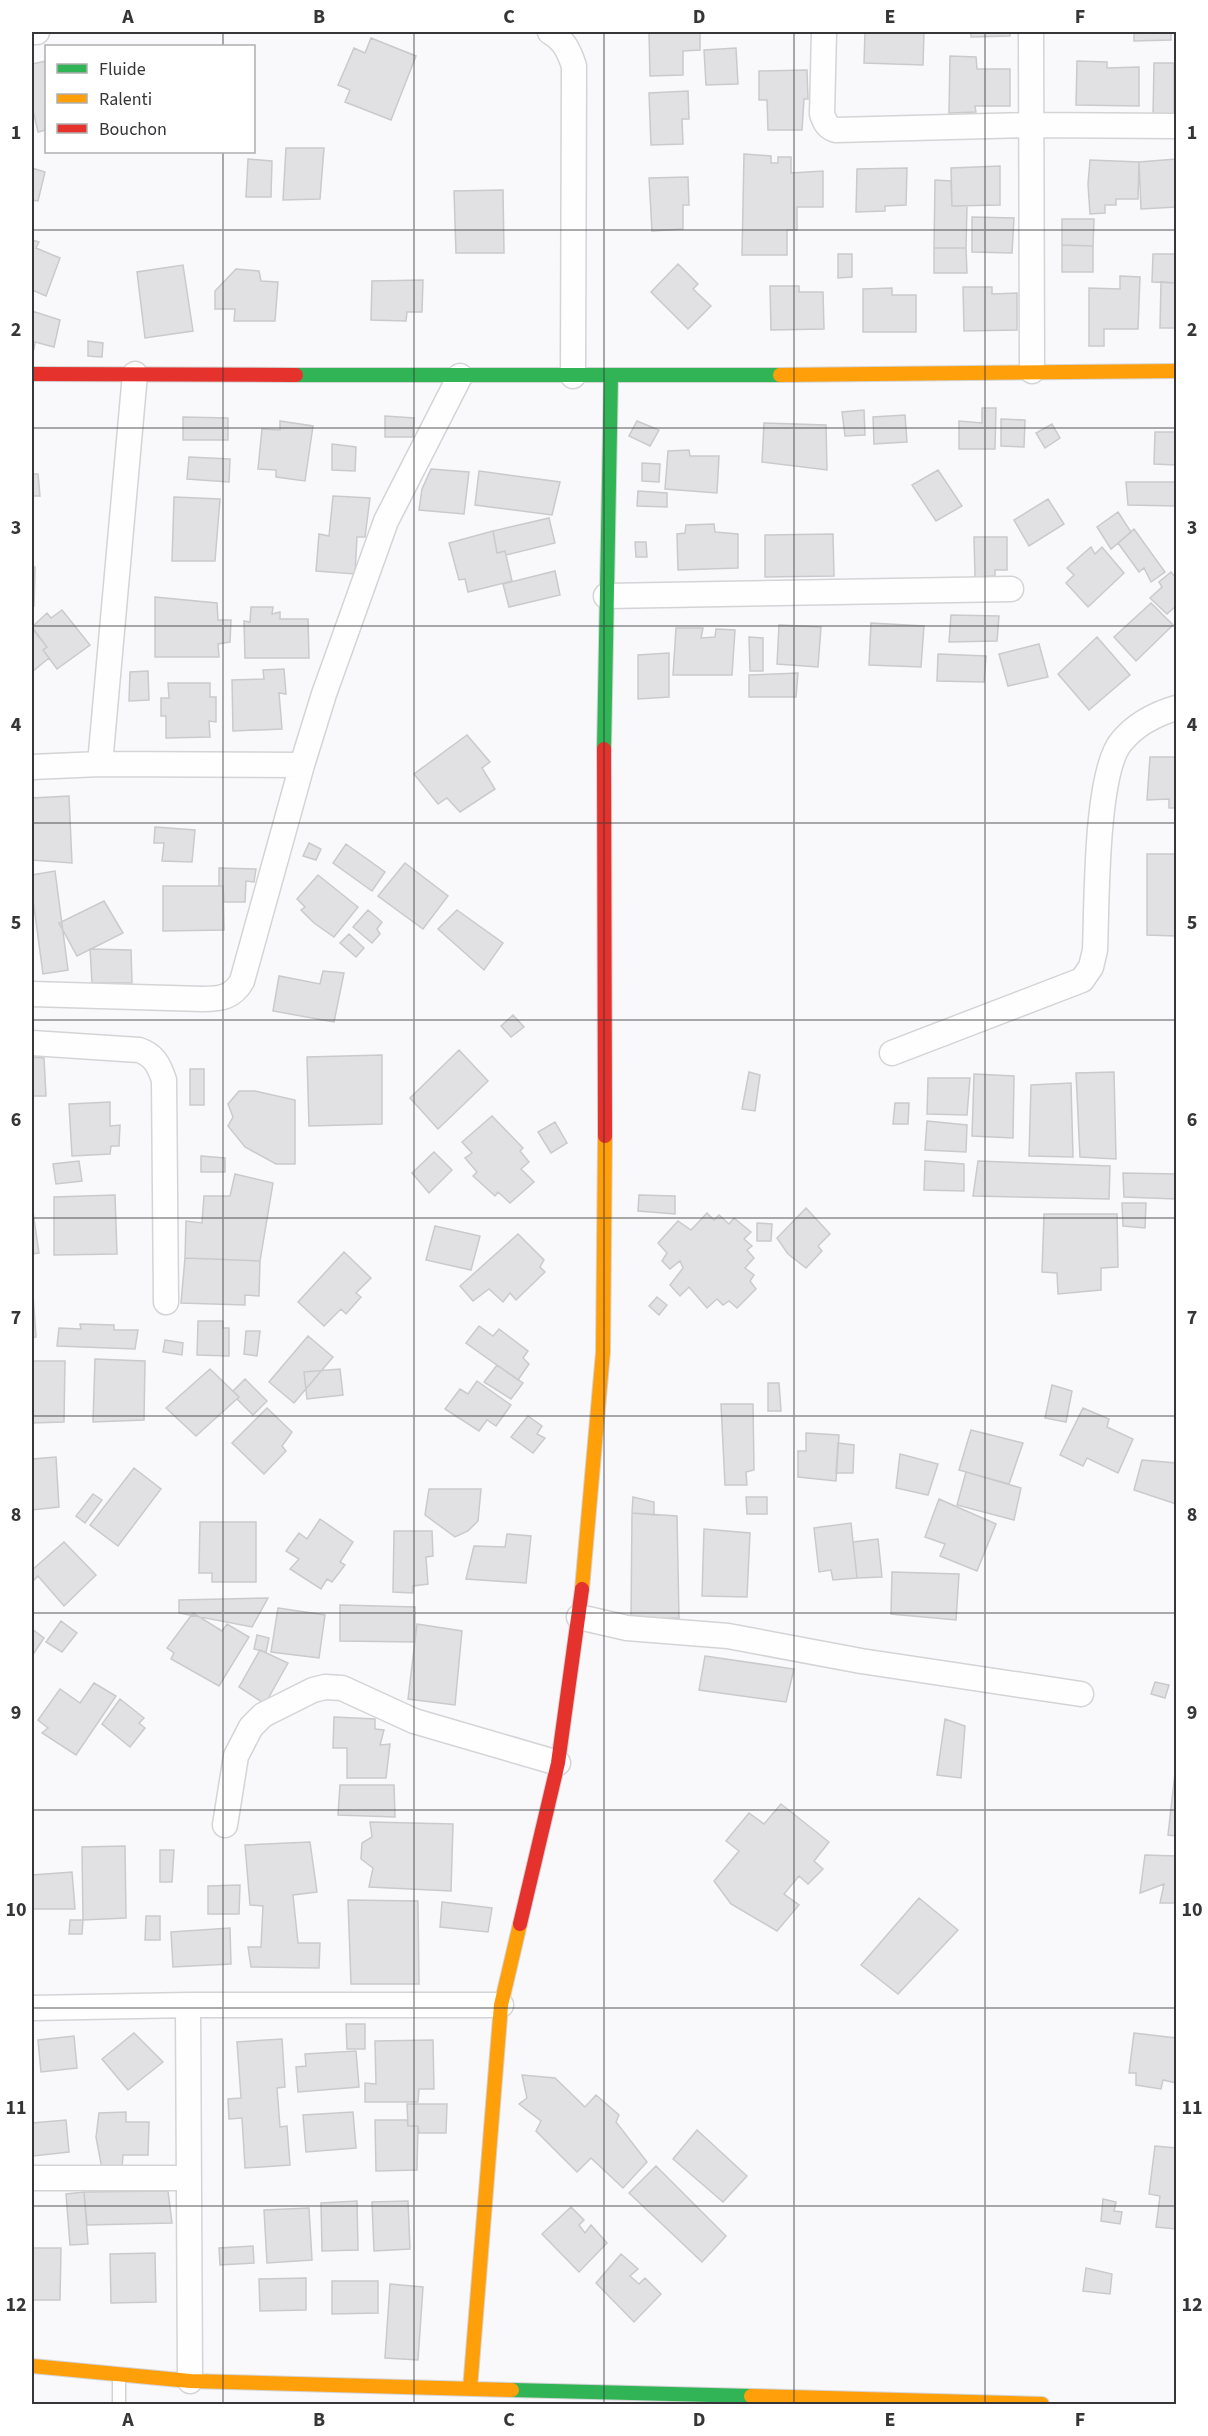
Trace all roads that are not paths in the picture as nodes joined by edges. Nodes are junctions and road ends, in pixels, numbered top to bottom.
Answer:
1 (32, 32) edge
2 (37, 32) edge
3 (550, 32) edge
4 (824, 32) edge
5 (1031, 32) edge
6 (1032, 125) junction
7 (1176, 126) edge
8 (1032, 371) junction
9 (1176, 371) edge
10 (32, 374) edge
11 (135, 374) junction
12 (460, 376) junction
13 (573, 376) junction
14 (611, 376) junction
15 (1011, 589) dead end
16 (606, 596) junction
17 (1176, 708) edge
18 (100, 764) junction
19 (302, 765) junction
20 (32, 767) edge
21 (32, 994) edge
22 (32, 1044) edge
23 (892, 1053) dead end
24 (166, 1302) dead end
25 (579, 1617) junction
26 (1081, 1695) dead end
27 (558, 1763) junction
28 (225, 1825) dead end
29 (188, 2005) junction
30 (501, 2005) junction
31 (32, 2008) edge
32 (32, 2178) edge
33 (188, 2178) junction
34 (32, 2366) edge
35 (119, 2375) junction
36 (190, 2381) junction
37 (470, 2390) junction
38 (515, 2398) edge
39 (119, 2404) edge
40 (1042, 2404) edge

1 - 2 street
3 - 13 street
4 - 6 street
5 - 6 street
6 - 7 street
6 - 8 street
8 - 9 street
8 - 14 street
10 - 11 street
11 - 12 street
11 - 18 street
12 - 13 street
12 - 19 street
13 - 14 street
14 - 16 street
15 - 16 street
16 - 25 street
17 - 23 street
18 - 19 street
18 - 20 street
19 - 21 street
22 - 24 street
25 - 26 street
25 - 27 street
27 - 28 street
27 - 30 street
29 - 30 street
29 - 31 street
29 - 33 street
30 - 37 street
32 - 33 street
33 - 36 street
34 - 35 street
35 - 36 street
35 - 39 lane
36 - 37 street
37 - 38 street
38 - 40 street

